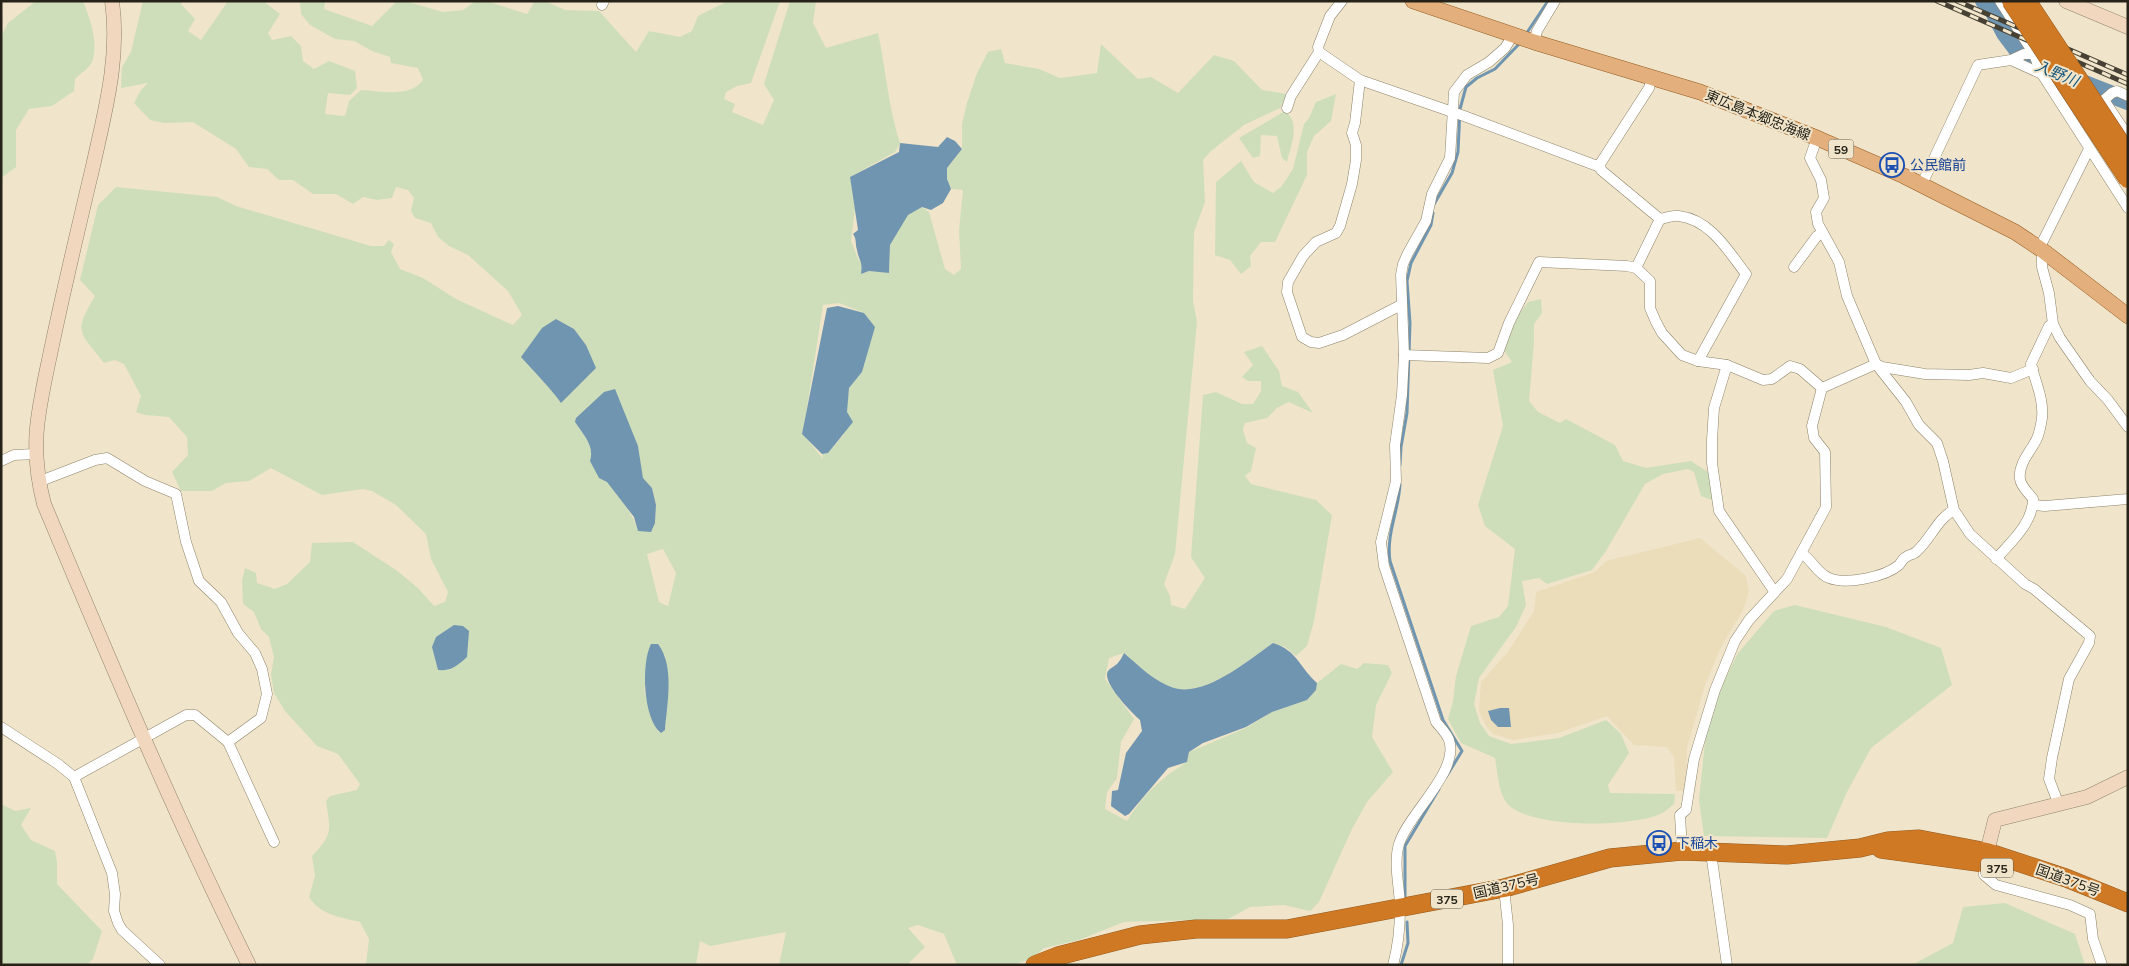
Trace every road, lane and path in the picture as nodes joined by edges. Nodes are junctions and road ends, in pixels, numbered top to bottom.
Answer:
1 (112, 1) edge
2 (1342, 1) edge
3 (1413, 1) edge
4 (1555, 1) edge
5 (2000, 1) edge
6 (2011, 1) edge
7 (2027, 1) edge
8 (2066, 1) edge
9 (2128, 27) edge
10 (1523, 38) junction
11 (1319, 52) junction
12 (2024, 58) junction
13 (2041, 72) junction
14 (1652, 76) junction
15 (1360, 80) junction
16 (2108, 96) junction
17 (2128, 96) edge
18 (1287, 108) dead end
19 (1458, 114) junction
20 (2068, 114) junction
21 (2128, 136) edge
22 (1817, 138) junction
23 (2089, 149) junction
24 (2128, 154) edge
25 (1600, 167) junction
26 (2128, 179) edge
27 (1922, 184) junction
28 (2128, 208) edge
29 (1660, 219) junction
30 (1823, 233) junction
31 (2042, 250) junction
32 (1636, 268) junction
33 (1794, 268) dead end
34 (1401, 305) junction
35 (2128, 316) edge
36 (2053, 324) junction
37 (1408, 354) junction
38 (1698, 361) junction
39 (1876, 364) junction
40 (1727, 365) junction
41 (2033, 370) junction
42 (1822, 388) junction
43 (2128, 427) edge
44 (35, 454) junction
45 (1, 461) edge
46 (38, 482) junction
47 (2128, 498) edge
48 (2033, 505) junction
49 (1954, 510) junction
50 (1801, 553) junction
51 (1996, 559) junction
52 (1774, 591) junction
53 (1, 727) edge
54 (143, 739) junction
55 (228, 742) junction
56 (74, 777) junction
57 (2128, 777) edge
58 (2060, 805) junction
59 (274, 842) dead end
60 (1682, 851) junction
61 (1710, 853) junction
62 (1985, 858) junction
63 (1504, 888) junction
64 (2128, 903) edge
65 (1400, 909) junction
66 (2128, 915) edge
67 (160, 965) edge
68 (249, 965) edge
69 (1035, 965) edge
70 (1393, 965) edge
71 (1508, 965) edge
72 (1727, 965) edge
73 (2102, 965) edge

1 - 44 street
2 - 11 street
3 - 10 main road, 東広島本郷忠海線 / 59
4 - 10 street
5 - 12 street
6 - 26 highway, bridge
7 - 24 highway, bridge
8 - 9 street
10 - 14 main road, 東広島本郷忠海線 / 59
10 - 19 street
11 - 15 street
11 - 18 street
12 - 13 street
12 - 13 street
12 - 27 street
13 - 20 street
14 - 22 main road, 東広島本郷忠海線 / 59
14 - 25 street
15 - 19 street
15 - 34 street
16 - 17 street
16 - 20 street
16 - 21 street
19 - 25 street
19 - 34 street
20 - 23 street
22 - 27 main road, 東広島本郷忠海線 / 59
22 - 30 street
23 - 28 street
23 - 31 street
25 - 29 street
27 - 31 main road, 東広島本郷忠海線 / 59
29 - 32 street
29 - 38 street
30 - 33 street
30 - 39 street
31 - 35 main road, 東広島本郷忠海線 / 59
31 - 36 street
32 - 37 street
32 - 38 street
34 - 37 street
36 - 41 street
36 - 43 street
37 - 65 street
38 - 40 street
39 - 41 street
39 - 42 street
39 - 49 street
40 - 42 street
40 - 52 street
41 - 48 street
42 - 50 street
44 - 45 street
44 - 46 street
46 - 54 street
46 - 55 street
47 - 48 street
48 - 51 street
49 - 50 street
49 - 51 street
50 - 52 street
51 - 58 street
52 - 60 street
53 - 56 street
54 - 55 street
54 - 56 street
54 - 68 street
55 - 59 street
56 - 67 street
57 - 58 street
58 - 62 street
60 - 61 highway, 国道375号 / 375
60 - 63 highway, 国道375号 / 375
61 - 62 highway, 国道375号 / 375
61 - 72 street
62 - 64 highway, 国道375号 / 375
62 - 66 highway, 国道375号 / 375
62 - 73 street
63 - 65 highway, 国道375号 / 375
63 - 71 street
65 - 69 highway, 国道375号 / 375
65 - 70 street

